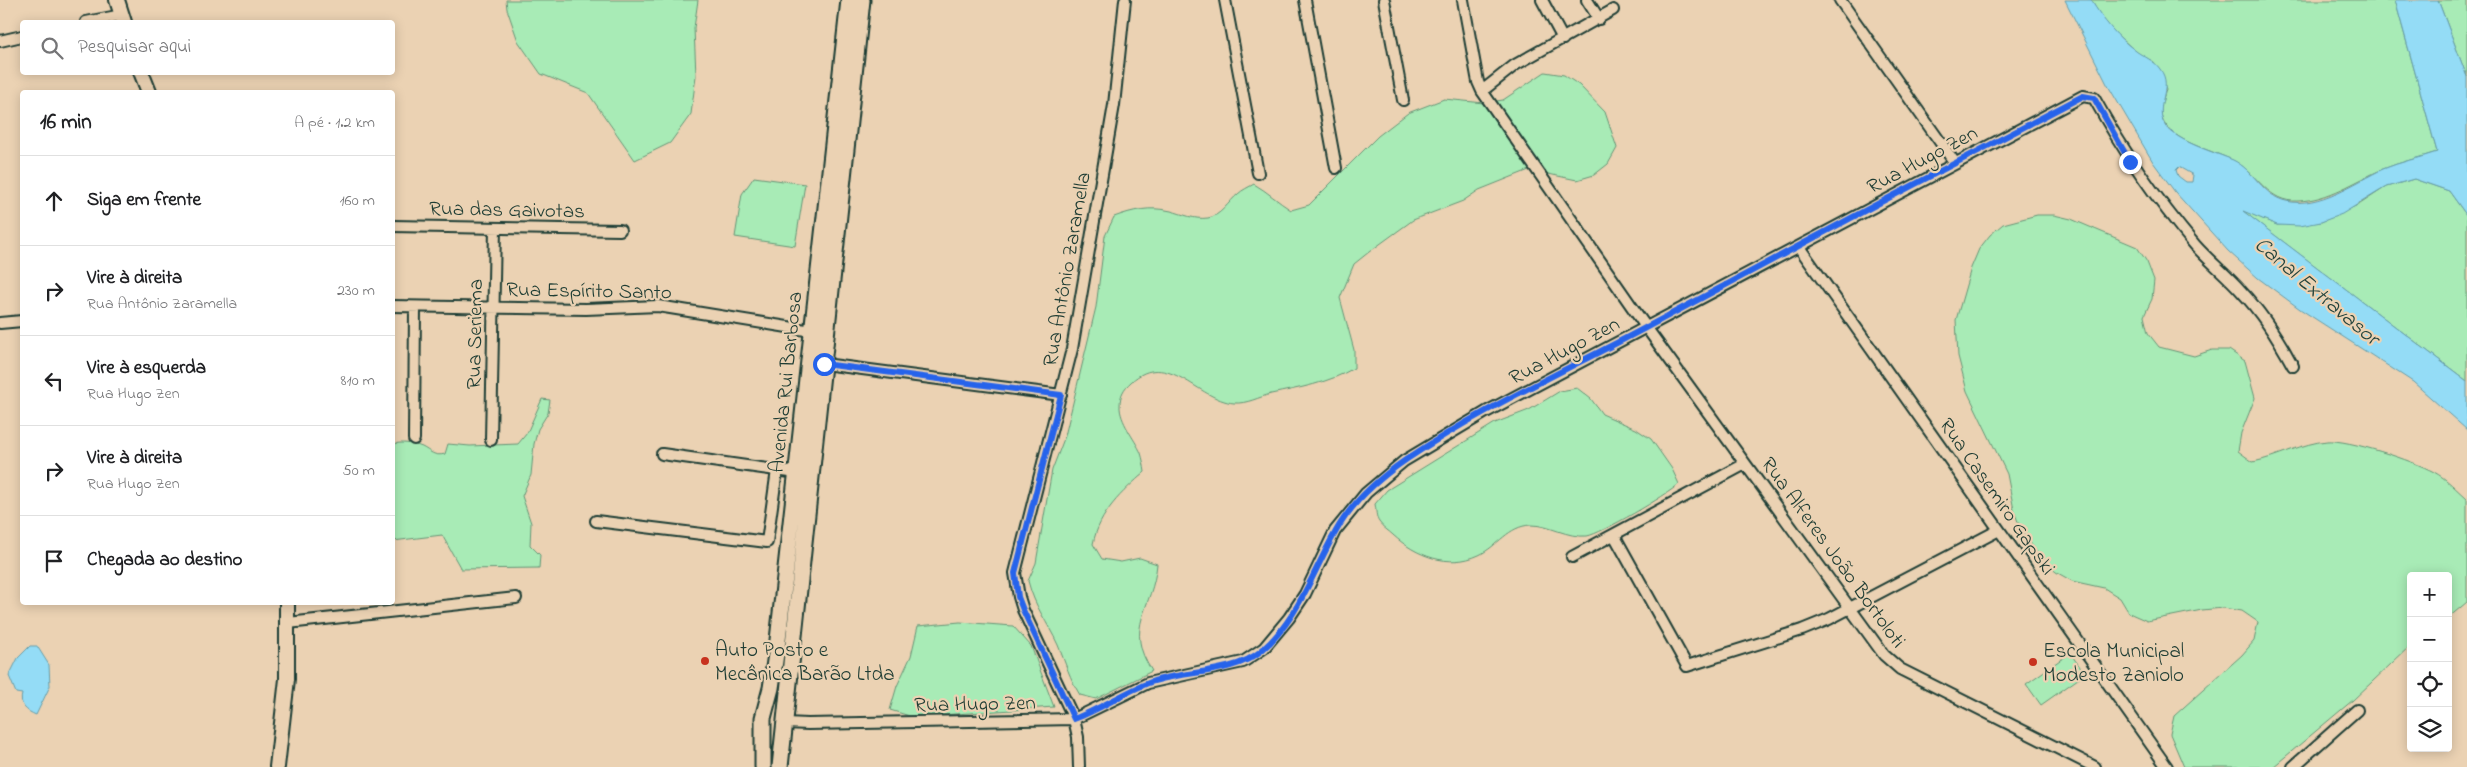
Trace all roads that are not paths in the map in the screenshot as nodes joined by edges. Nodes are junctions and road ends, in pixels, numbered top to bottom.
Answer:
1 (117, 0) edge
2 (849, 0) edge
3 (862, 0) edge
4 (1125, 0) edge
5 (1225, 0) edge
6 (1305, 0) edge
7 (1384, 0) edge
8 (1463, 0) edge
9 (1542, 0) edge
10 (1587, 0) edge
11 (1840, 0) edge
12 (1613, 10) dead end
13 (123, 19) edge
14 (1599, 19) junction
15 (20, 36) edge
16 (1563, 39) junction
17 (0, 41) edge
18 (142, 75) edge
19 (148, 90) edge
20 (1482, 91) junction
21 (1402, 100) dead end
22 (1955, 163) junction
23 (1336, 168) dead end
24 (1258, 173) dead end
25 (395, 226) edge
26 (495, 228) junction
27 (620, 230) dead end
28 (1798, 247) junction
29 (395, 306) edge
30 (415, 307) junction
31 (493, 308) junction
32 (20, 321) edge
33 (0, 323) edge
34 (1646, 327) junction
35 (812, 331) junction
36 (824, 364) junction
37 (2293, 366) dead end
38 (1061, 395) junction
39 (414, 439) dead end
40 (491, 440) dead end
41 (662, 454) dead end
42 (1745, 464) junction
43 (777, 470) junction
44 (797, 473) junction
45 (596, 521) dead end
46 (1999, 530) junction
47 (1614, 535) junction
48 (1572, 558) dead end
49 (516, 598) dead end
50 (287, 605) edge
51 (1850, 609) junction
52 (288, 623) junction
53 (2357, 710) dead end
54 (1074, 719) junction
55 (763, 721) junction
56 (785, 725) junction
57 (277, 767) edge
58 (763, 767) edge
59 (780, 767) edge
60 (1079, 767) edge
61 (2095, 767) edge
62 (2167, 767) edge
63 (2293, 767) edge

1 - 13 street
2 - 35 main road, Avenida Rui Barbosa
3 - 36 main road, Avenida Rui Barbosa
4 - 38 street, Rua Antônio Zaramella
5 - 24 street
6 - 23 street
7 - 21 street
8 - 20 street, Rua Alferes João Bortoloti
9 - 16 street
10 - 14 street
11 - 22 street
12 - 14 street
14 - 16 street
15 - 17 street
16 - 20 street
18 - 19 street
20 - 34 street, Rua Alferes João Bortoloti
22 - 28 street, Rua Hugo Zen
22 - 37 street, Rua Hugo Zen
25 - 26 street, Rua das Gaivotas
26 - 27 street, Rua das Gaivotas
26 - 31 street, Rua Seriema
28 - 34 street, Rua Hugo Zen
28 - 46 street, Rua Casemiro Gapski
29 - 30 street, Rua Espírito Santo
30 - 31 street, Rua Espírito Santo
30 - 39 street
31 - 35 street, Rua Espírito Santo
31 - 40 street, Rua Seriema
32 - 33 street
34 - 42 street, Rua Alferes João Bortoloti
34 - 54 street, Rua Hugo Zen
35 - 44 main road, Avenida Rui Barbosa
36 - 38 street
36 - 56 main road, Avenida Rui Barbosa
38 - 54 street, Rua Antônio Zaramella
41 - 43 street
42 - 47 street
42 - 51 street, Rua Alferes João Bortoloti
43 - 44 street
43 - 45 street
44 - 55 main road, Avenida Rui Barbosa
46 - 51 street
46 - 62 street, Rua Casemiro Gapski
47 - 48 street
47 - 51 street
49 - 52 street
50 - 52 street
51 - 61 street, Rua Alferes João Bortoloti
52 - 57 street
53 - 63 street
54 - 56 street, Rua Hugo Zen
54 - 60 street, Rua Antônio Zaramella
55 - 56 main road
55 - 58 main road, Avenida Rui Barbosa
56 - 59 main road, Avenida Rui Barbosa

